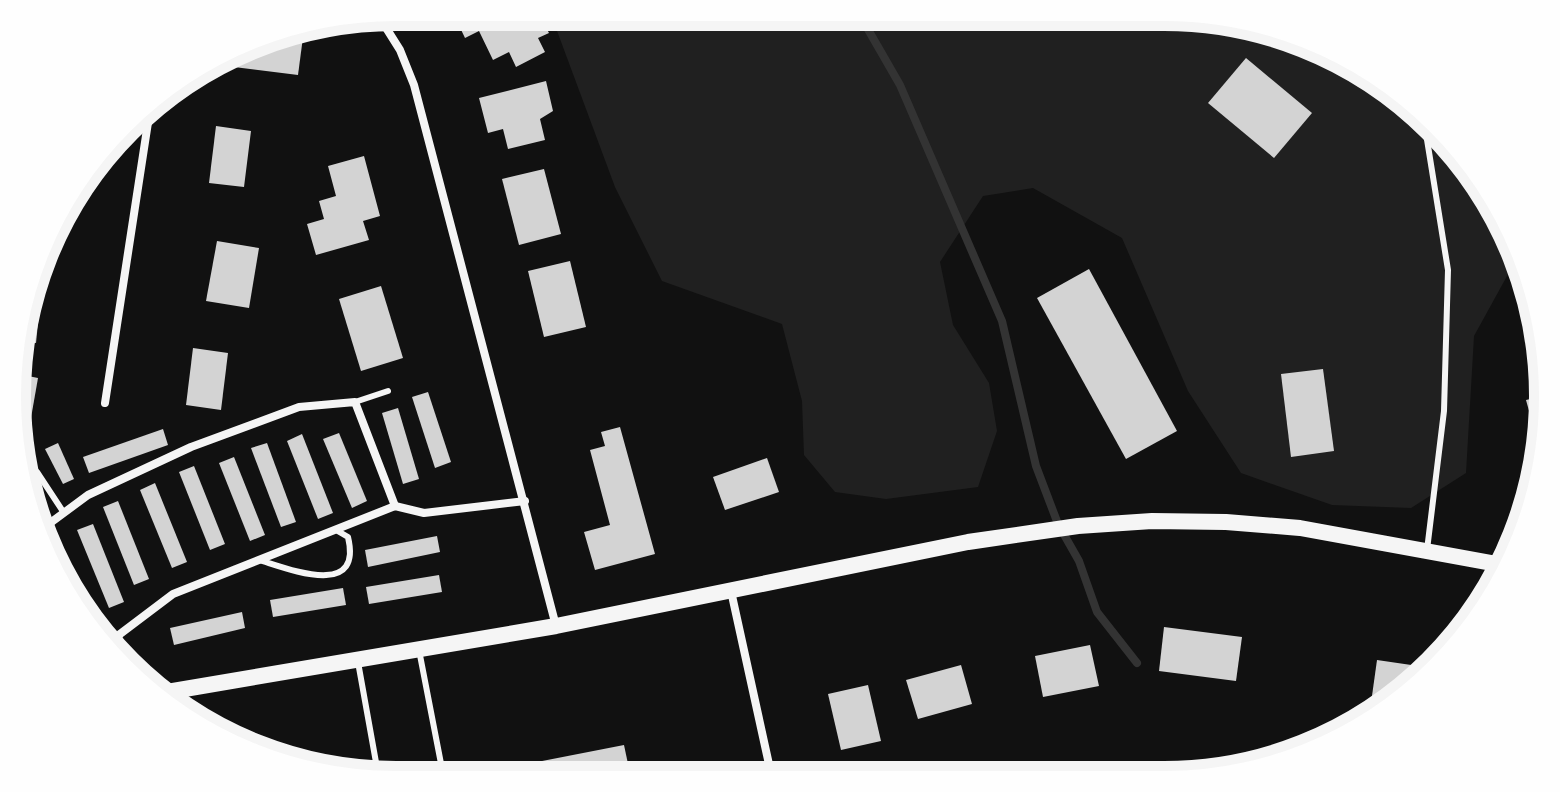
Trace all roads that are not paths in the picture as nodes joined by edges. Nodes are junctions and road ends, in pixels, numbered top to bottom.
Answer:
1 (385, 26) edge
2 (148, 121) edge
3 (1426, 134) edge
4 (388, 391) dead end
5 (355, 402) junction
6 (105, 403) dead end
7 (37, 472) dead end
8 (525, 501) junction
9 (395, 506) junction
10 (64, 513) junction
11 (49, 524) edge
12 (336, 529) junction
13 (1427, 553) junction
14 (259, 560) junction
15 (1494, 564) edge
16 (731, 591) junction
17 (556, 626) junction
18 (117, 639) edge
19 (419, 650) junction
20 (357, 659) junction
21 (172, 691) edge
22 (376, 765) edge
23 (441, 766) edge
24 (769, 766) edge

1 - 8 street
2 - 6 street
3 - 13 lane
4 - 5 lane
5 - 9 street
5 - 10 street
7 - 10 lane
8 - 9 street
8 - 17 street
9 - 12 street
10 - 11 street
12 - 14 street
12 - 14 lane
13 - 15 main road
13 - 16 main road
14 - 18 street
16 - 17 main road
16 - 24 street
17 - 19 main road
19 - 20 main road
19 - 23 lane
20 - 21 main road
20 - 22 lane

